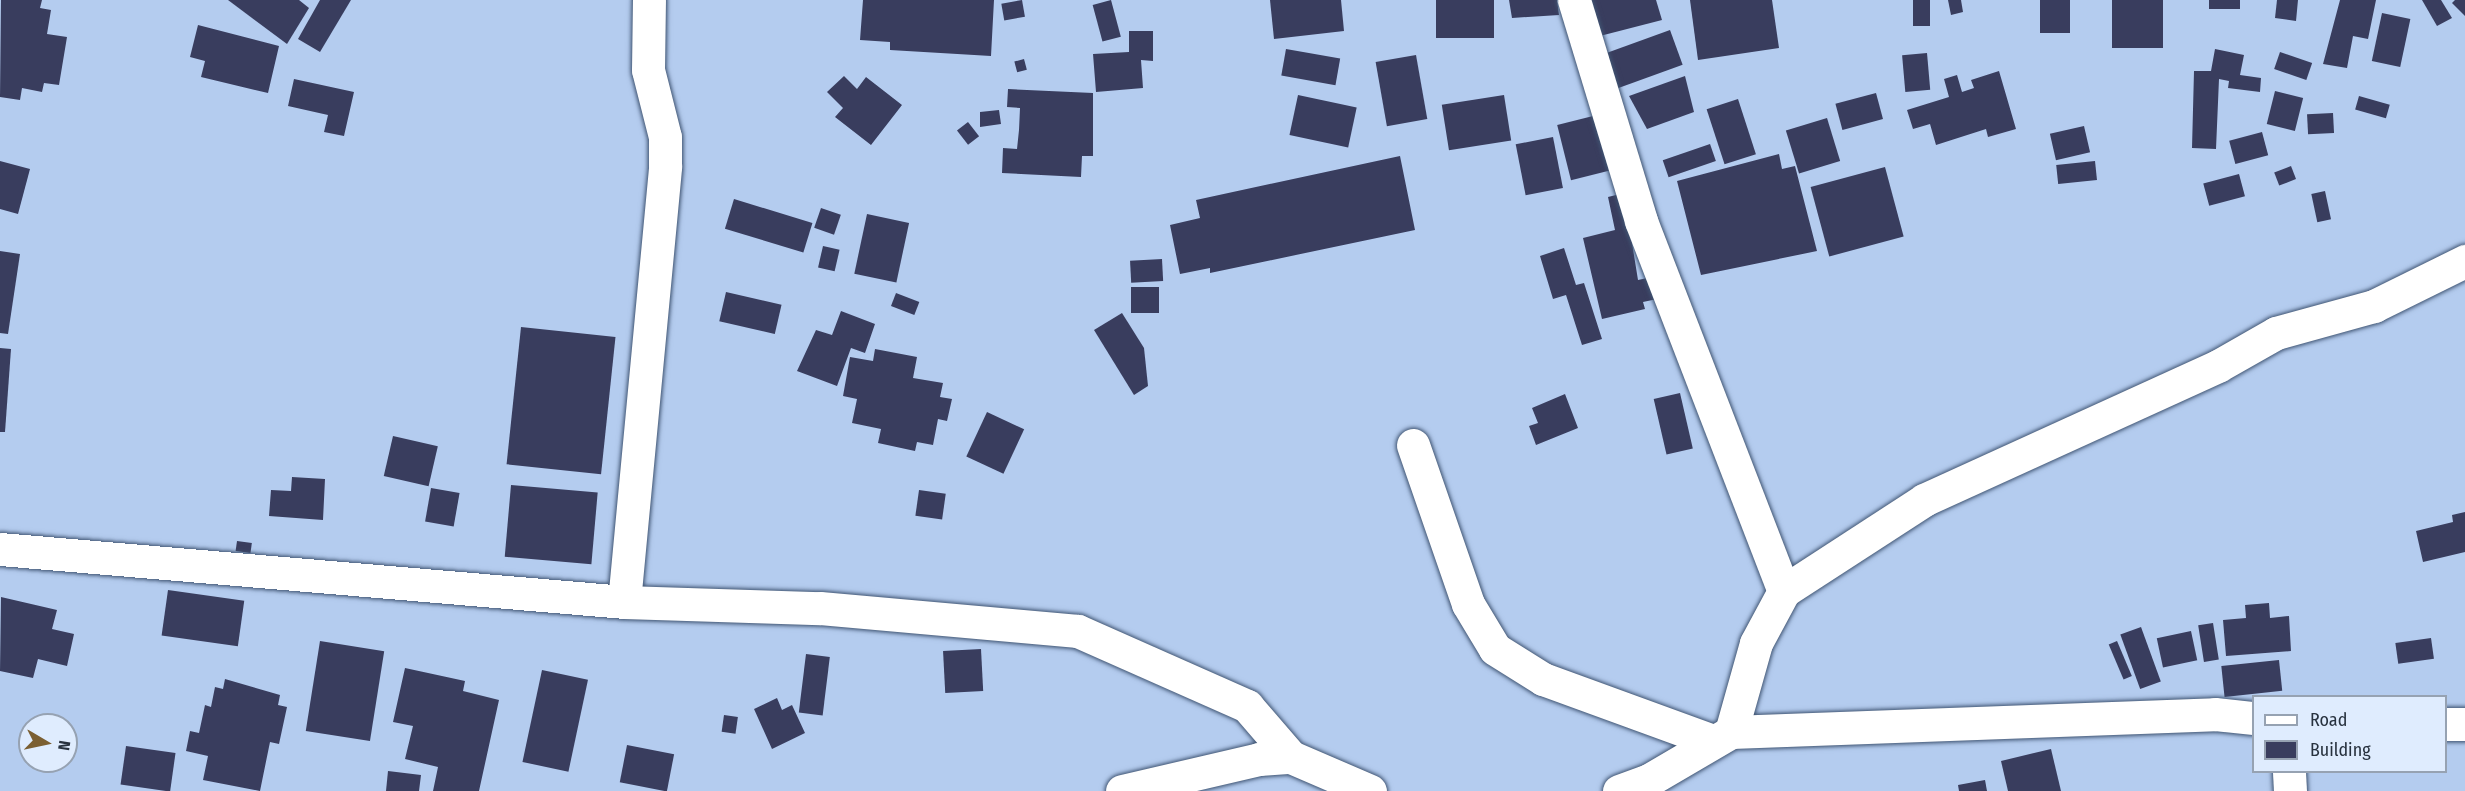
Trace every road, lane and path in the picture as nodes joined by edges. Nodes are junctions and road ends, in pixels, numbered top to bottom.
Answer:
1 (649, 0) edge
2 (1574, 0) edge
3 (2465, 261) edge
4 (1413, 445) dead end
5 (0, 549) edge
6 (1784, 591) junction
7 (624, 602) junction
8 (2252, 718) edge
9 (2447, 724) edge
10 (2465, 724) edge
11 (1722, 736) junction
12 (1291, 757) junction
13 (2289, 773) edge
14 (1122, 791) edge
15 (1370, 791) edge
16 (1619, 791) edge
17 (2290, 791) edge

1 - 7 street
2 - 6 street
3 - 6 street
4 - 11 street
5 - 7 street
6 - 11 street
7 - 12 street
8 - 11 street
9 - 10 street
11 - 16 street
12 - 14 street
12 - 15 street
13 - 17 street

